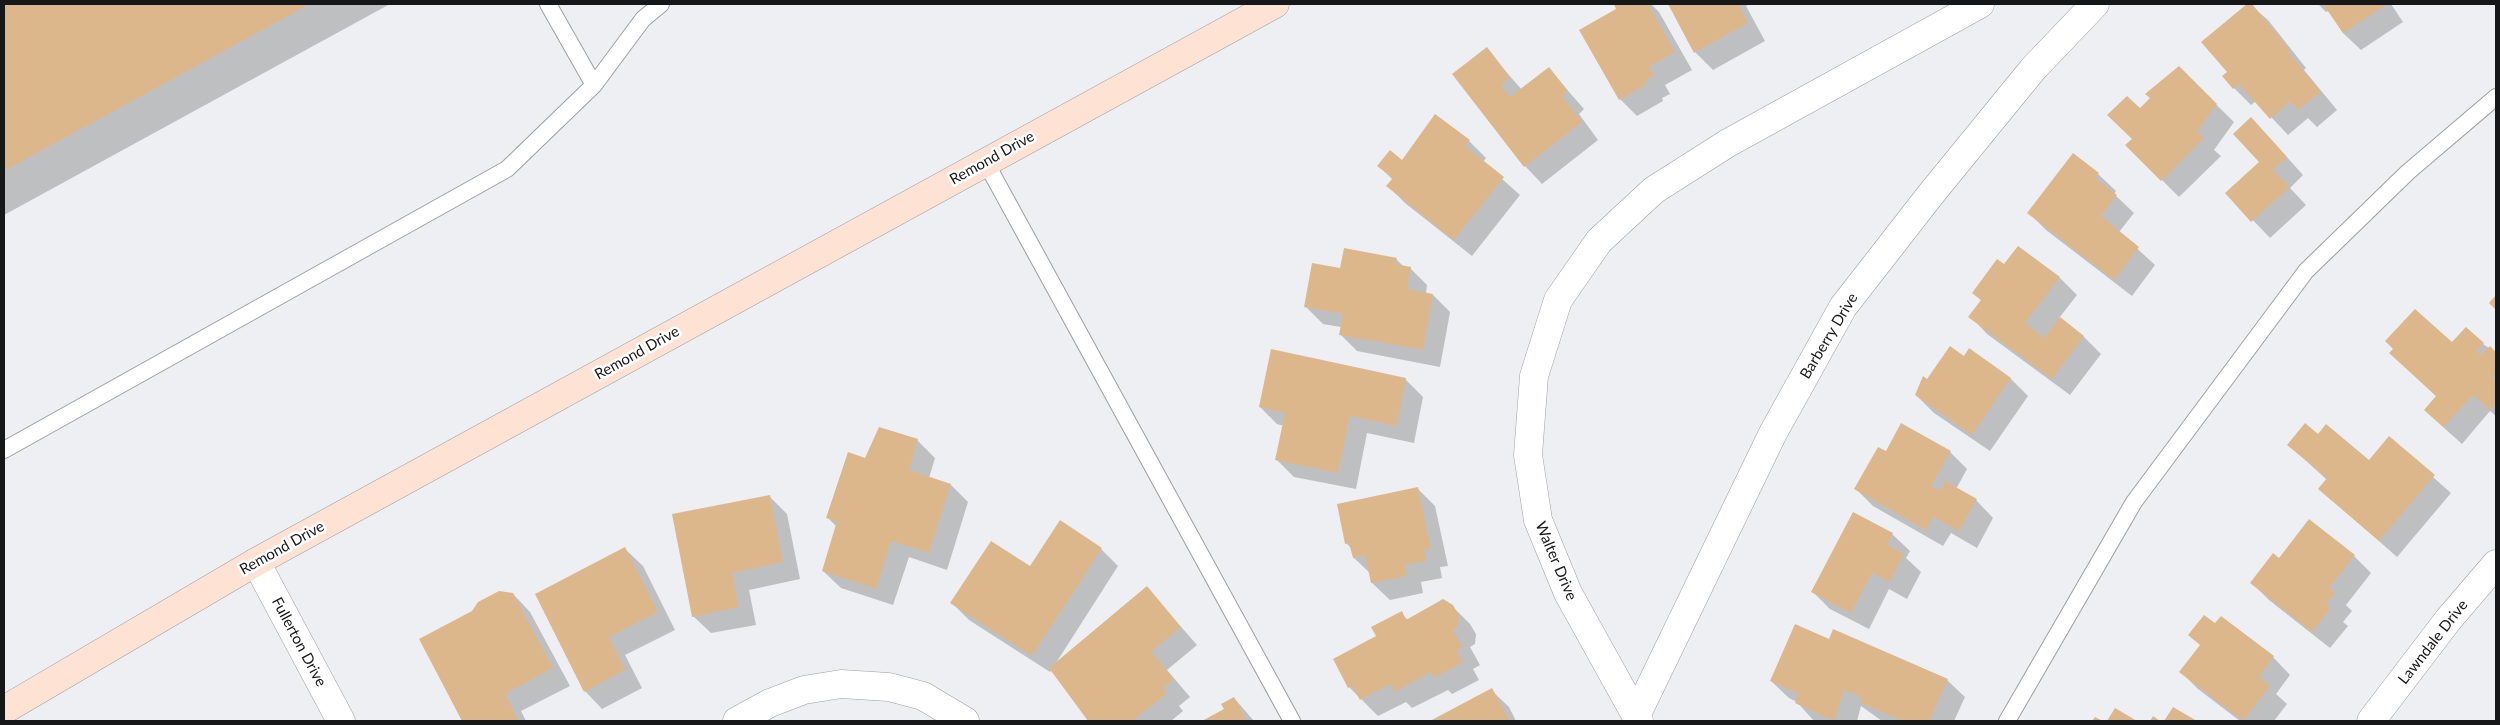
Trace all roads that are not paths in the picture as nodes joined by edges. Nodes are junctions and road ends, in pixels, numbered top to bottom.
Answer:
1 (548, 4) edge
2 (662, 4) edge
3 (1275, 4) edge
4 (1980, 4) edge
5 (2096, 4) edge
6 (594, 86) junction
7 (2496, 97) edge
8 (985, 161) junction
9 (4, 450) edge
10 (256, 562) junction
11 (2496, 564) edge
12 (4, 710) edge
13 (1638, 719) edge
14 (341, 721) edge
15 (737, 721) edge
16 (965, 721) edge
17 (1292, 721) edge
18 (2007, 721) edge
19 (2371, 721) edge

1 - 6 lane
2 - 6 lane
3 - 8 street, Remond Drive
4 - 13 street, Walter Drive
5 - 13 street, Barberry Drive
6 - 9 lane
7 - 18 lane
8 - 10 street, Remond Drive
8 - 17 lane
10 - 12 street, Remond Drive
10 - 14 street, Fullerton Drive
11 - 19 street, Lawndale Drive
15 - 16 street

